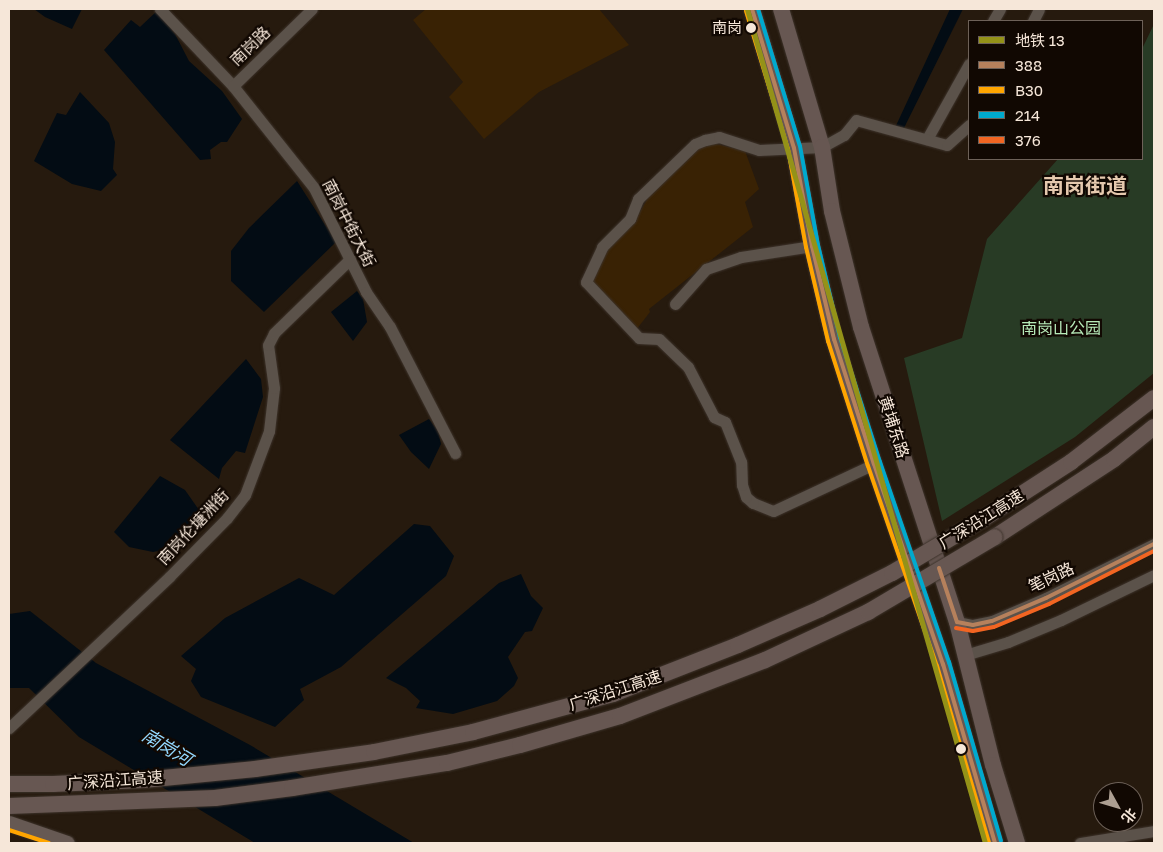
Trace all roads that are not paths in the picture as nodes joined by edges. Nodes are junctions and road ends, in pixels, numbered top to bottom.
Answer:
1 (160, 9) edge
2 (312, 9) edge
3 (752, 9) edge
4 (781, 9) edge
5 (1000, 9) edge
6 (994, 20) edge
7 (968, 66) edge
8 (233, 86) junction
9 (968, 126) edge
10 (928, 140) junction
11 (822, 147) junction
12 (794, 148) junction
13 (812, 246) junction
14 (350, 259) junction
15 (675, 304) dead end
16 (1154, 398) edge
17 (1154, 427) edge
18 (455, 453) dead end
19 (874, 464) junction
20 (1154, 544) edge
21 (1154, 575) edge
22 (957, 622) junction
23 (965, 655) junction
24 (9, 728) edge
25 (9, 784) edge
26 (9, 806) edge
27 (9, 823) edge
28 (1154, 831) edge
29 (67, 843) edge
30 (995, 843) edge
31 (1017, 843) edge
32 (1080, 843) edge

1 - 8 street, 南岗中街大街
2 - 8 street, 南岗路
3 - 12 highway, 黄埔东路
4 - 11 highway, 黄埔东路
5 - 6 street
7 - 10 street
8 - 14 street, 南岗中街大街
9 - 10 street
10 - 11 street
11 - 12 street
11 - 22 highway, 黄埔东路
12 - 13 highway, 黄埔东路
12 - 19 street
13 - 15 street
13 - 19 highway, 黄埔东路
14 - 18 street, 南岗中街大街
14 - 24 street, 南岗伦塘洲街
16 - 25 highway, 广深沿江高速, bridge
17 - 26 highway, 广深沿江高速, bridge
19 - 30 highway, 黄埔东路
20 - 22 street, 笔岗路
21 - 23 street
22 - 23 highway, 黄埔东路
23 - 31 highway, 黄埔东路
27 - 29 main road
28 - 32 street

